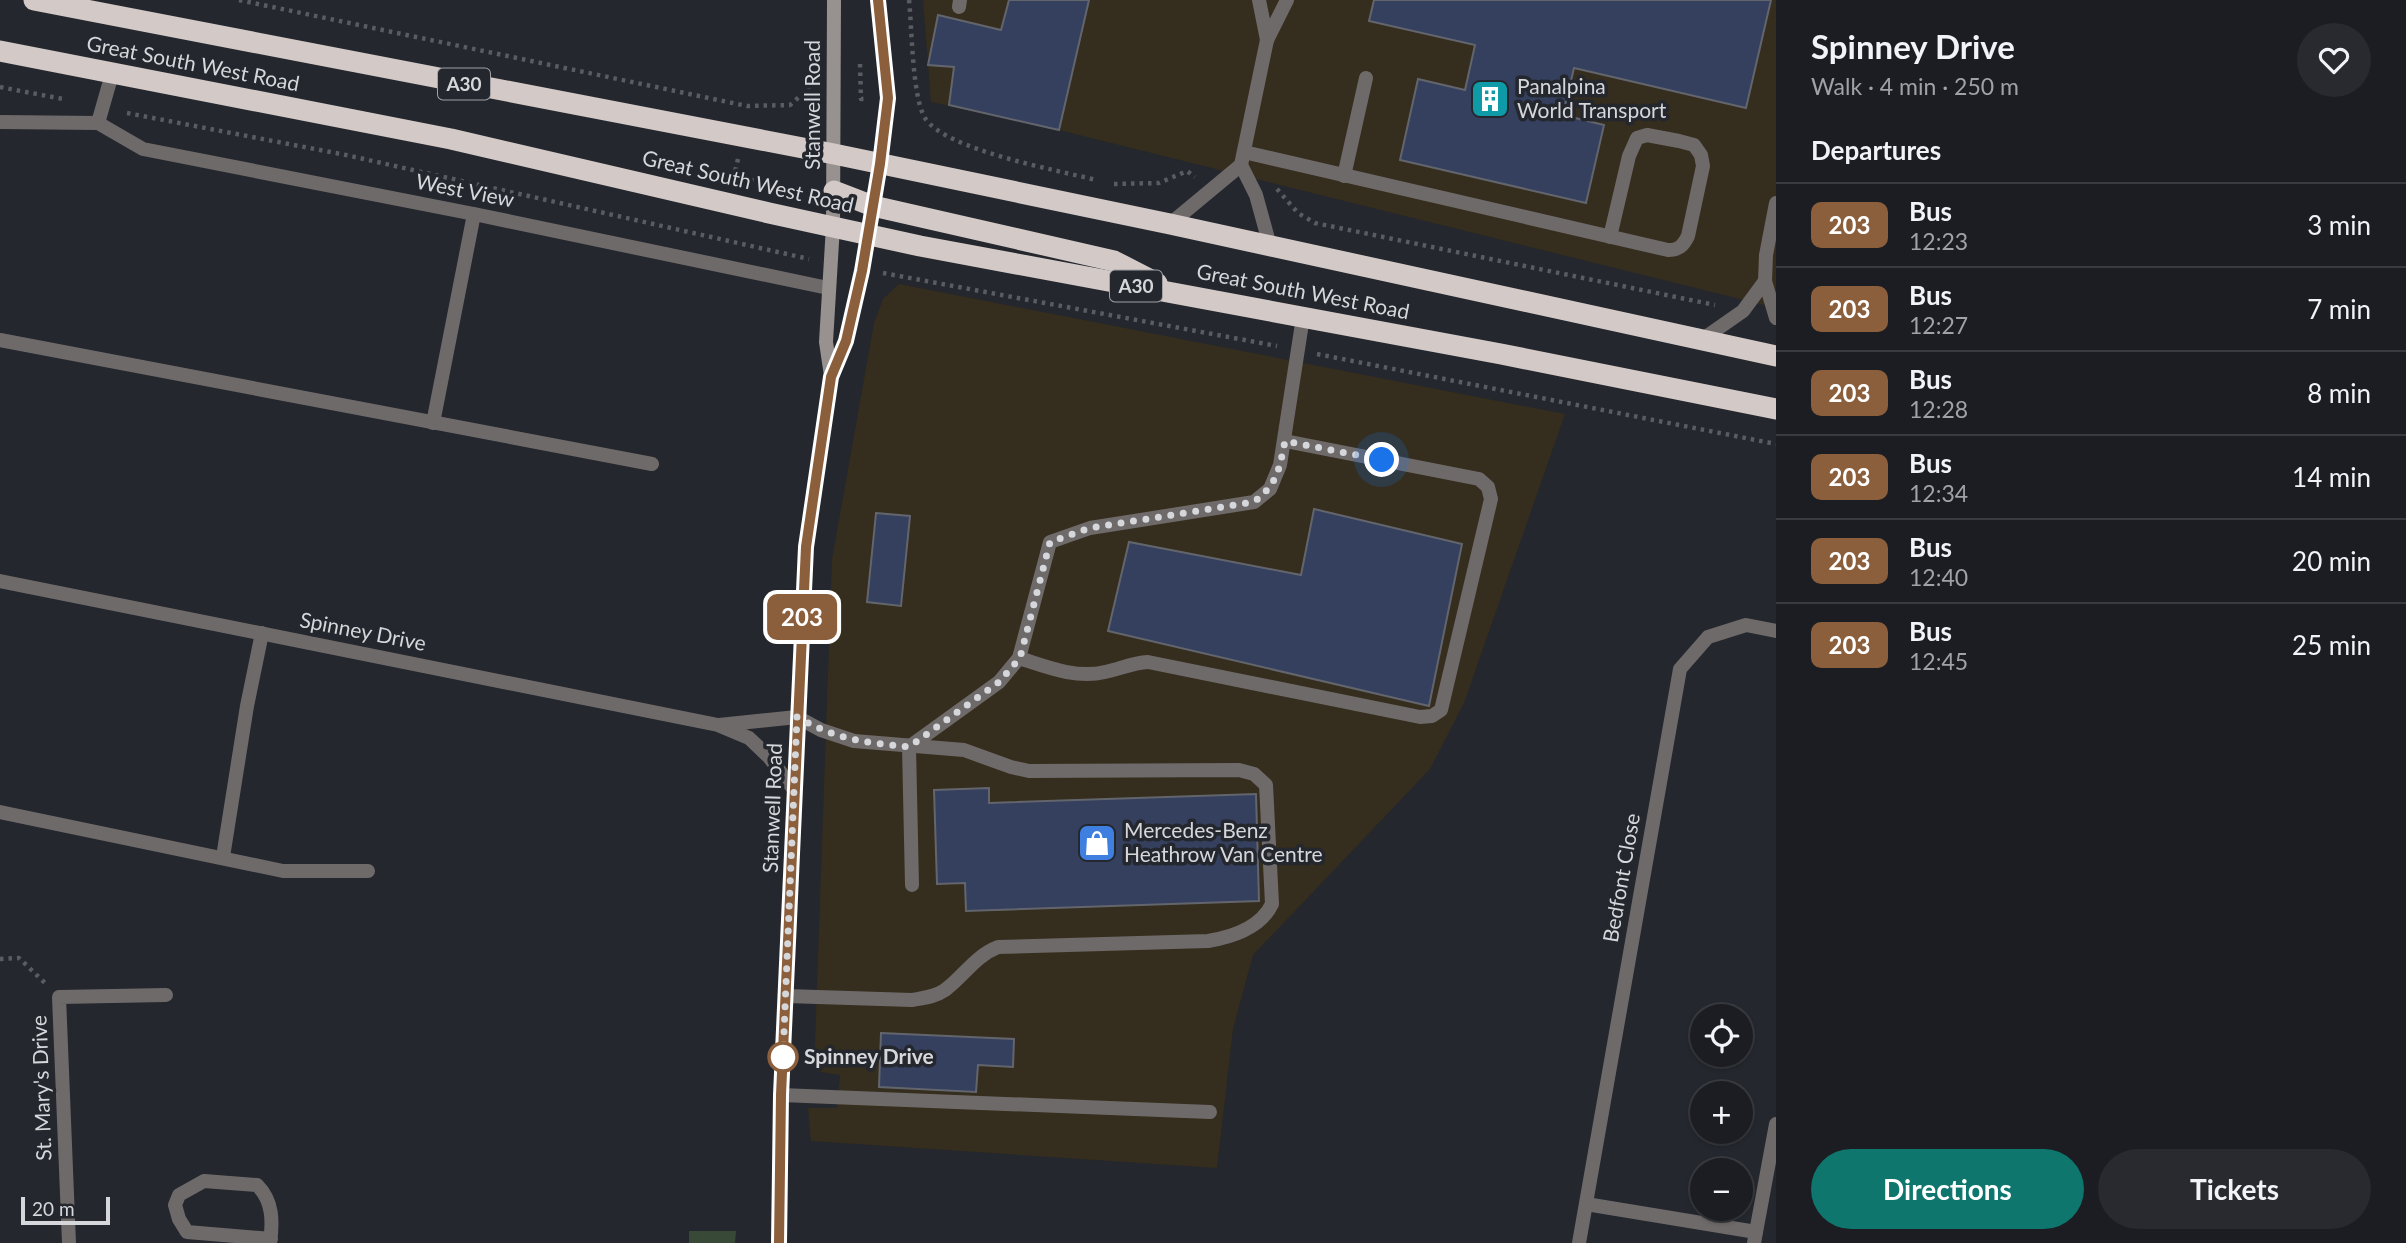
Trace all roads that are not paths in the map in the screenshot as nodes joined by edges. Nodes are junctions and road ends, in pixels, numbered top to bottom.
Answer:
1 (34, 0) edge
2 (834, 0) edge
3 (878, 0) edge
4 (1259, 0) edge
5 (1287, 0) edge
6 (1267, 40) junction
7 (0, 51) edge
8 (112, 74) junction
9 (1366, 78) dead end
10 (0, 122) edge
11 (98, 123) junction
12 (834, 154) junction
13 (1242, 158) junction
14 (880, 164) junction
15 (1344, 176) junction
16 (834, 191) junction
17 (1776, 203) edge
18 (873, 205) junction
19 (474, 214) junction
20 (1170, 224) junction
21 (833, 226) junction
22 (868, 234) junction
23 (1610, 237) junction
24 (1270, 246) junction
25 (1771, 256) edge
26 (1765, 281) junction
27 (828, 288) junction
28 (1178, 294) junction
29 (1303, 317) junction
30 (1776, 318) edge
31 (0, 340) edge
32 (1699, 341) junction
33 (1776, 356) edge
34 (831, 377) junction
35 (1776, 409) edge
36 (433, 423) junction
37 (1285, 441) junction
38 (652, 464) dead end
39 (0, 582) edge
40 (1776, 631) edge
41 (262, 633) junction
42 (1020, 658) junction
43 (797, 717) junction
44 (718, 725) junction
45 (909, 747) junction
46 (795, 791) junction
47 (0, 812) edge
48 (223, 857) junction
49 (368, 871) dead end
50 (912, 884) dead end
51 (166, 995) dead end
52 (786, 996) junction
53 (781, 1095) junction
54 (1210, 1112) dead end
55 (1776, 1125) edge
56 (1586, 1204) junction
57 (1755, 1237) edge
58 (270, 1241) edge
59 (69, 1243) edge
60 (779, 1243) edge
61 (1578, 1243) edge

1 - 12 highway, Great South West Road / A30
2 - 12 street, Stanwell Road
3 - 14 street, Stanwell Road
4 - 6 street
5 - 6 street
6 - 13 street
7 - 8 highway, Great South West Road / A30
8 - 11 street
8 - 21 highway, Great South West Road / A30
9 - 15 street
10 - 11 street, West View
11 - 19 street, West View
12 - 14 highway, Great South West Road / A30
12 - 16 street, Stanwell Road
13 - 15 street
13 - 20 street
13 - 24 street
14 - 18 street, Stanwell Road
14 - 20 highway, Great South West Road / A30
15 - 23 street
16 - 18 highway
16 - 21 street, Stanwell Road
17 - 25 street
18 - 22 street, Stanwell Road
18 - 28 highway
19 - 27 street, West View
19 - 36 street
20 - 24 highway, Great South West Road / A30
21 - 22 highway, Great South West Road / A30
21 - 27 street, Stanwell Road
22 - 28 highway, Great South West Road / A30
22 - 34 street, Stanwell Road
23 - 23 street
24 - 32 highway, Great South West Road / A30
25 - 26 street
26 - 30 street
26 - 32 street
27 - 34 street, Stanwell Road
28 - 29 highway, Great South West Road / A30
29 - 35 highway, Great South West Road / A30
29 - 37 street
31 - 36 street
32 - 33 highway, Great South West Road / A30
34 - 43 street, Stanwell Road
36 - 38 street
37 - 42 street
37 - 42 street
39 - 41 street, Spinney Drive
40 - 56 street, Bedfont Close
41 - 44 street, Spinney Drive
41 - 48 street
42 - 45 street
43 - 44 street, Spinney Drive
43 - 45 street
43 - 46 street, Stanwell Road
44 - 46 street, Spinney Drive
45 - 50 street
45 - 52 street
46 - 52 street, Stanwell Road
47 - 48 street
48 - 49 street
51 - 59 street, St. Mary's Drive
52 - 53 street, Stanwell Road
53 - 54 street
53 - 60 street, Stanwell Road
55 - 57 street
56 - 57 street
56 - 61 street, Bedfont Close
58 - 58 street

